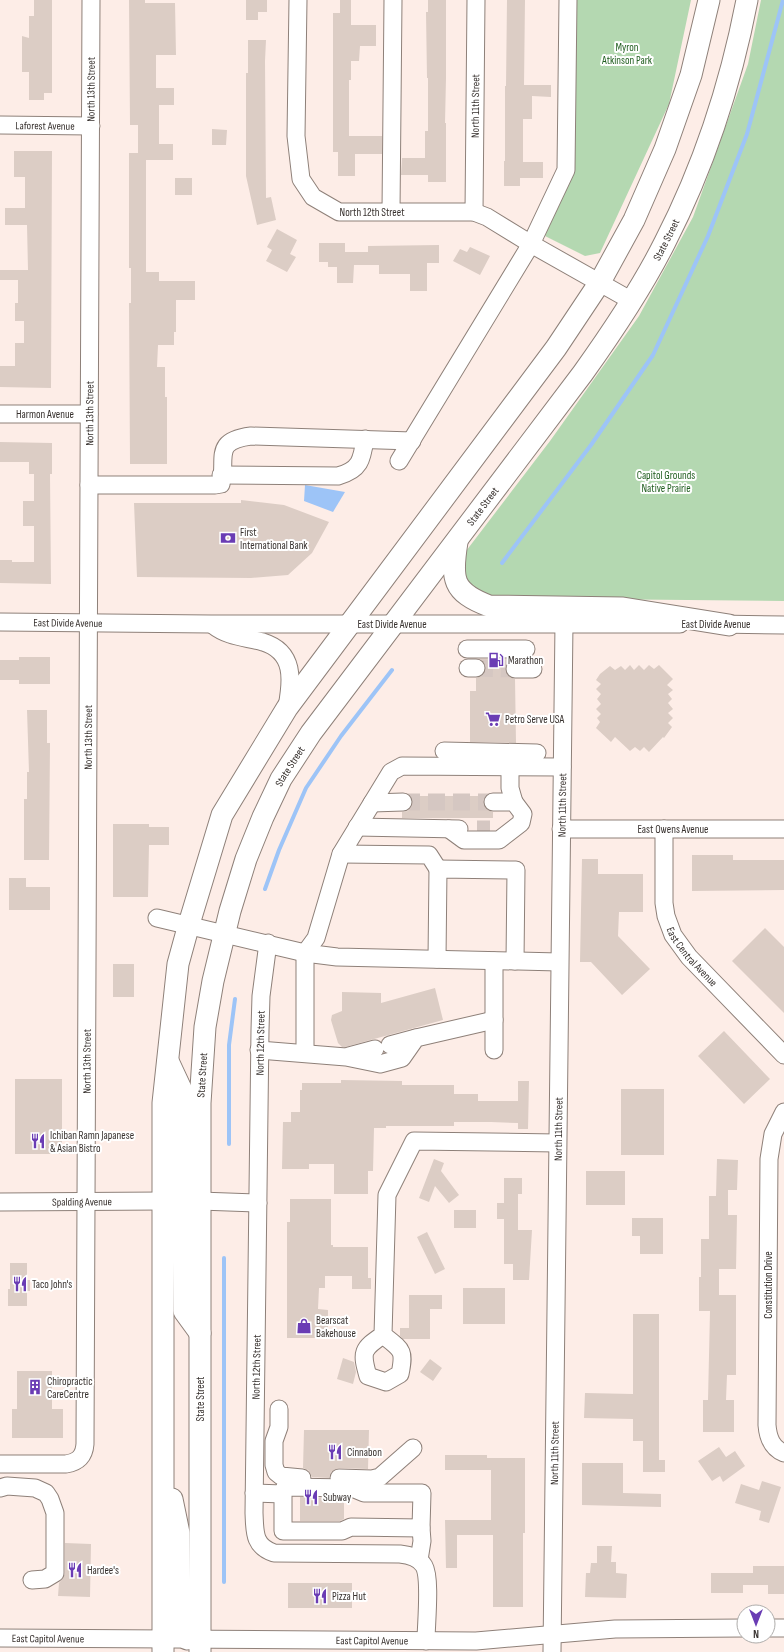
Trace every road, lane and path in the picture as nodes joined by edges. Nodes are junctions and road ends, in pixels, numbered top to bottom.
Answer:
1 (91, 0) edge
2 (298, 0) edge
3 (394, 0) edge
4 (476, 0) edge
5 (568, 0) edge
6 (709, 0) edge
7 (747, 0) edge
8 (0, 125) edge
9 (91, 126) junction
10 (391, 211) junction
11 (474, 212) junction
12 (531, 244) junction
13 (600, 282) junction
14 (632, 301) junction
15 (0, 414) edge
16 (89, 414) junction
17 (365, 439) junction
18 (412, 440) junction
19 (399, 461) dead end
20 (222, 475) junction
21 (89, 484) junction
22 (457, 541) junction
23 (0, 622) edge
24 (89, 623) junction
25 (211, 624) junction
26 (349, 624) junction
27 (395, 624) junction
28 (564, 624) junction
29 (729, 625) junction
30 (784, 625) edge
31 (467, 648) dead end
32 (526, 648) dead end
33 (515, 669) tunnel mouth
34 (533, 669) dead end
35 (287, 708) junction
36 (444, 751) dead end
37 (537, 753) dead end
38 (510, 767) junction
39 (562, 767) junction
40 (402, 802) tunnel mouth
41 (493, 802) tunnel mouth
42 (514, 802) junction
43 (372, 803) junction
44 (357, 826) junction
45 (449, 829) junction
46 (515, 829) junction
47 (784, 829) edge
48 (561, 830) junction
49 (664, 830) junction
50 (341, 854) junction
51 (438, 869) junction
52 (157, 918) dead end
53 (188, 924) junction
54 (224, 934) junction
55 (268, 943) junction
56 (305, 953) junction
57 (437, 959) junction
58 (494, 960) junction
59 (515, 961) junction
60 (559, 962) junction
61 (494, 1020) junction
62 (416, 1038) junction
63 (259, 1050) junction
64 (494, 1050) dead end
65 (305, 1054) junction
66 (784, 1055) edge
67 (346, 1057) junction
68 (167, 1060) junction
69 (784, 1112) edge
70 (557, 1143) junction
71 (163, 1201) junction
72 (200, 1201) junction
73 (0, 1202) edge
74 (86, 1202) junction
75 (258, 1203) junction
76 (200, 1332) junction
77 (383, 1335) dead end
78 (279, 1410) dead end
79 (413, 1448) dead end
80 (784, 1453) edge
81 (0, 1464) edge
82 (0, 1488) edge
83 (254, 1493) junction
84 (283, 1494) junction
85 (421, 1528) junction
86 (419, 1560) junction
87 (32, 1580) dead end
88 (736, 1628) edge
89 (552, 1635) junction
90 (0, 1638) edge
91 (426, 1641) junction
92 (182, 1644) edge
93 (272, 1646) edge
94 (552, 1652) edge

1 - 9 street, North 13th Street
2 - 10 street, North 12th Street
3 - 10 street
4 - 11 street, North 11th Street
5 - 12 street
6 - 13 main road
7 - 14 main road, State Street
8 - 9 street, Laforest Avenue
9 - 16 street, North 13th Street
10 - 11 street, North 12th Street
11 - 12 street, North 12th Street
12 - 13 street, North 12th Street
12 - 18 street
13 - 14 street, North 12th Street
13 - 26 main road
14 - 22 main road, State Street
15 - 16 street, Harmon Avenue
16 - 21 street, North 13th Street
17 - 18 street
17 - 20 street
17 - 20 street
18 - 19 street
20 - 21 street
21 - 24 street, North 13th Street
22 - 27 main road, State Street
22 - 29 main road
23 - 24 street, East Divide Avenue
24 - 25 street, East Divide Avenue
24 - 74 street, North 13th Street
25 - 26 street, East Divide Avenue
25 - 35 street
26 - 27 street, East Divide Avenue
26 - 35 main road
27 - 28 street, East Divide Avenue
27 - 54 main road, State Street
28 - 29 street, East Divide Avenue
28 - 39 street, North 11th Street
29 - 30 street, East Divide Avenue
31 - 32 street
33 - 34 street
35 - 53 main road
36 - 37 street
38 - 39 street
38 - 42 street
38 - 43 street
39 - 48 street, North 11th Street
40 - 43 street
41 - 42 street
42 - 46 street
43 - 44 street
44 - 45 street
44 - 50 street
45 - 46 street
45 - 46 street
47 - 49 street, East Owens Avenue
48 - 49 street, East Owens Avenue
48 - 60 street, North 11th Street
49 - 66 street, East Central Avenue
50 - 51 street
50 - 56 street
51 - 57 street
51 - 59 street
52 - 53 street
53 - 54 street
53 - 68 main road
54 - 55 street
54 - 72 main road, State Street
55 - 56 street
55 - 63 street, North 12th Street
56 - 57 street
56 - 65 street
57 - 58 street
58 - 59 street
58 - 61 street
59 - 60 street
60 - 70 street, North 11th Street
61 - 62 street
61 - 64 street
62 - 67 street
62 - 67 street
63 - 65 street
63 - 75 street, North 12th Street
65 - 67 street
68 - 71 main road
68 - 72 main road
69 - 80 street, Constitution Drive
70 - 77 street
70 - 89 street, North 11th Street
71 - 74 street, Spalding Avenue
71 - 76 main road
71 - 92 main road
72 - 75 street
72 - 76 main road, State Street
73 - 74 street, Spalding Avenue
74 - 81 street, North 13th Street
75 - 83 street, North 12th Street
76 - 92 main road, State Street
78 - 79 street
82 - 87 street
83 - 84 street
83 - 86 street, North 12th Street
84 - 85 street
84 - 85 street
85 - 86 street
86 - 91 street
88 - 89 street, East Capitol Avenue
89 - 91 street, East Capitol Avenue
89 - 94 street, North 11th Street
90 - 92 street, East Capitol Avenue
91 - 93 street, East Capitol Avenue
92 - 93 street, East Capitol Avenue

